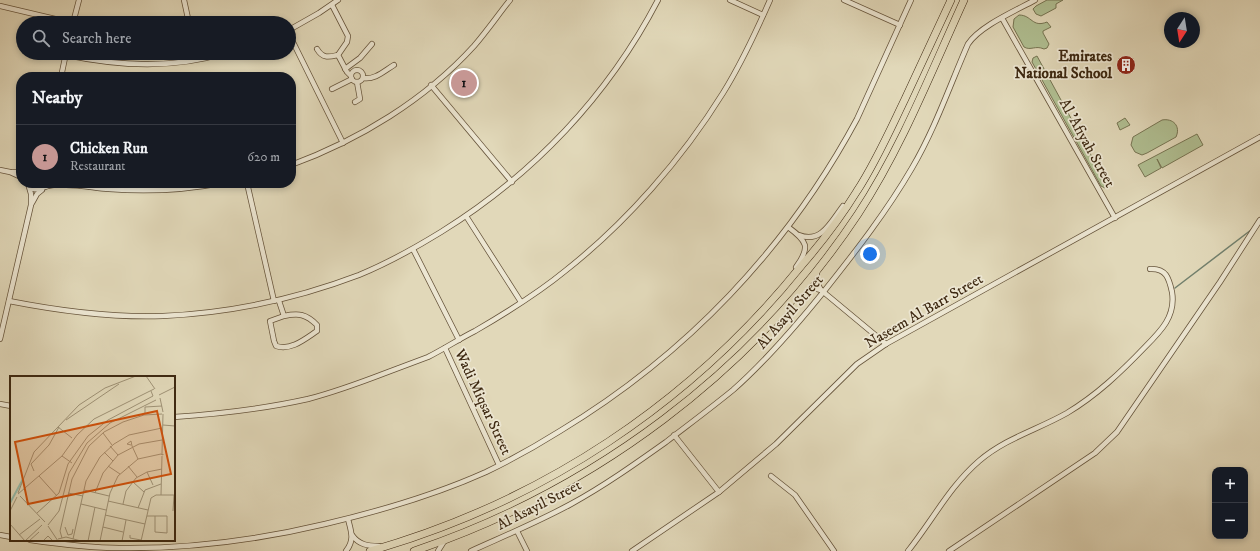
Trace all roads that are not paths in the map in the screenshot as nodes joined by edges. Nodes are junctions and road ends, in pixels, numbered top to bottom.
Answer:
1 (79, 0) edge
2 (184, 0) edge
3 (510, 0) edge
4 (658, 0) edge
5 (730, 0) edge
6 (770, 0) edge
7 (844, 0) edge
8 (911, 0) edge
9 (951, 0) edge
10 (964, 0) edge
11 (1035, 0) edge
12 (334, 2) edge
13 (0, 6) edge
14 (763, 15) junction
15 (43, 16) edge
16 (75, 16) edge
17 (187, 16) edge
18 (1002, 18) junction
19 (900, 25) junction
20 (296, 26) edge
21 (372, 44) dead end
22 (296, 48) edge
23 (317, 49) dead end
24 (338, 55) junction
25 (65, 60) edge
26 (93, 60) edge
27 (196, 60) edge
28 (394, 64) dead end
29 (345, 69) junction
30 (62, 72) edge
31 (351, 77) junction
32 (363, 78) junction
33 (357, 82) junction
34 (431, 85) junction
35 (332, 89) dead end
36 (355, 102) dead end
37 (1260, 136) edge
38 (343, 143) junction
39 (296, 163) edge
40 (0, 170) edge
41 (10, 172) junction
42 (16, 172) edge
43 (16, 175) edge
44 (512, 182) junction
45 (29, 188) edge
46 (33, 188) edge
47 (44, 188) joint
48 (100, 188) edge
49 (176, 188) edge
50 (248, 188) edge
51 (857, 192) junction
52 (32, 205) junction
53 (466, 216) junction
54 (1115, 218) junction
55 (1260, 220) edge
56 (788, 227) junction
57 (799, 235) junction
58 (413, 249) junction
59 (1150, 269) dead end
60 (817, 270) junction
61 (782, 291) junction
62 (800, 291) junction
63 (822, 291) junction
64 (9, 301) junction
65 (276, 301) junction
66 (521, 302) junction
67 (284, 316) junction
68 (0, 340) edge
69 (459, 340) junction
70 (886, 344) junction
71 (445, 348) junction
72 (0, 404) edge
73 (10, 406) edge
74 (175, 417) edge
75 (674, 435) junction
76 (499, 465) junction
77 (771, 476) dead end
78 (719, 492) junction
79 (348, 518) junction
80 (517, 531) junction
81 (0, 535) edge
82 (352, 535) junction
83 (10, 537) edge
84 (445, 540) junction
85 (39, 541) edge
86 (385, 547) junction
87 (107, 549) edge
88 (346, 551) edge
89 (370, 551) edge
90 (417, 551) edge
91 (438, 551) edge
92 (471, 551) edge
93 (527, 551) edge
94 (632, 551) edge
95 (834, 551) edge
96 (908, 551) edge
97 (949, 551) edge

1 - 16 street
2 - 17 street
3 - 34 street
4 - 44 street
5 - 14 street
6 - 14 street
7 - 19 street
8 - 19 street
9 - 51 main road
10 - 60 main road
11 - 18 street, Al Asayil Street
12 - 20 street
12 - 24 street
13 - 15 street
14 - 66 street
18 - 54 street, Al 'Afiyah Street
18 - 63 street, Al Asayil Street
19 - 56 street
21 - 29 street
22 - 38 street
23 - 24 street
24 - 29 street
25 - 30 street
26 - 27 street
28 - 32 street
29 - 31 street
31 - 32 street
31 - 33 street
31 - 35 street
32 - 33 street
33 - 36 street
34 - 38 street
34 - 44 street
37 - 54 street, Naseem Al Barr Street
38 - 39 street
40 - 41 street
41 - 42 street
41 - 43 street
44 - 53 street
45 - 52 street
46 - 47 street
47 - 52 street
48 - 49 street
50 - 65 street
51 - 57 street
51 - 61 main road
52 - 64 street
53 - 58 street
53 - 66 street
54 - 70 street, Naseem Al Barr Street
55 - 97 street
56 - 57 street
56 - 76 street
57 - 61 street
58 - 65 street
58 - 69 street
59 - 96 street
60 - 62 main road
60 - 63 street
61 - 86 main road
62 - 63 street
62 - 84 main road
63 - 70 street
63 - 75 street, Al Asayil Street
64 - 65 street
64 - 68 street
65 - 67 street
66 - 69 street
67 - 67 street
69 - 71 street
70 - 78 street, Naseem Al Barr Street
71 - 74 street
71 - 76 street, Wadi Miqsar Street
72 - 73 street
75 - 78 street
75 - 80 street, Al Asayil Street
76 - 79 street
77 - 95 street
78 - 94 street, Naseem Al Barr Street
79 - 82 street
79 - 87 street
80 - 92 street, Al Asayil Street
80 - 93 street
81 - 83 street
82 - 86 street
82 - 88 street
84 - 90 main road
84 - 91 street
85 - 87 street
86 - 89 main road

